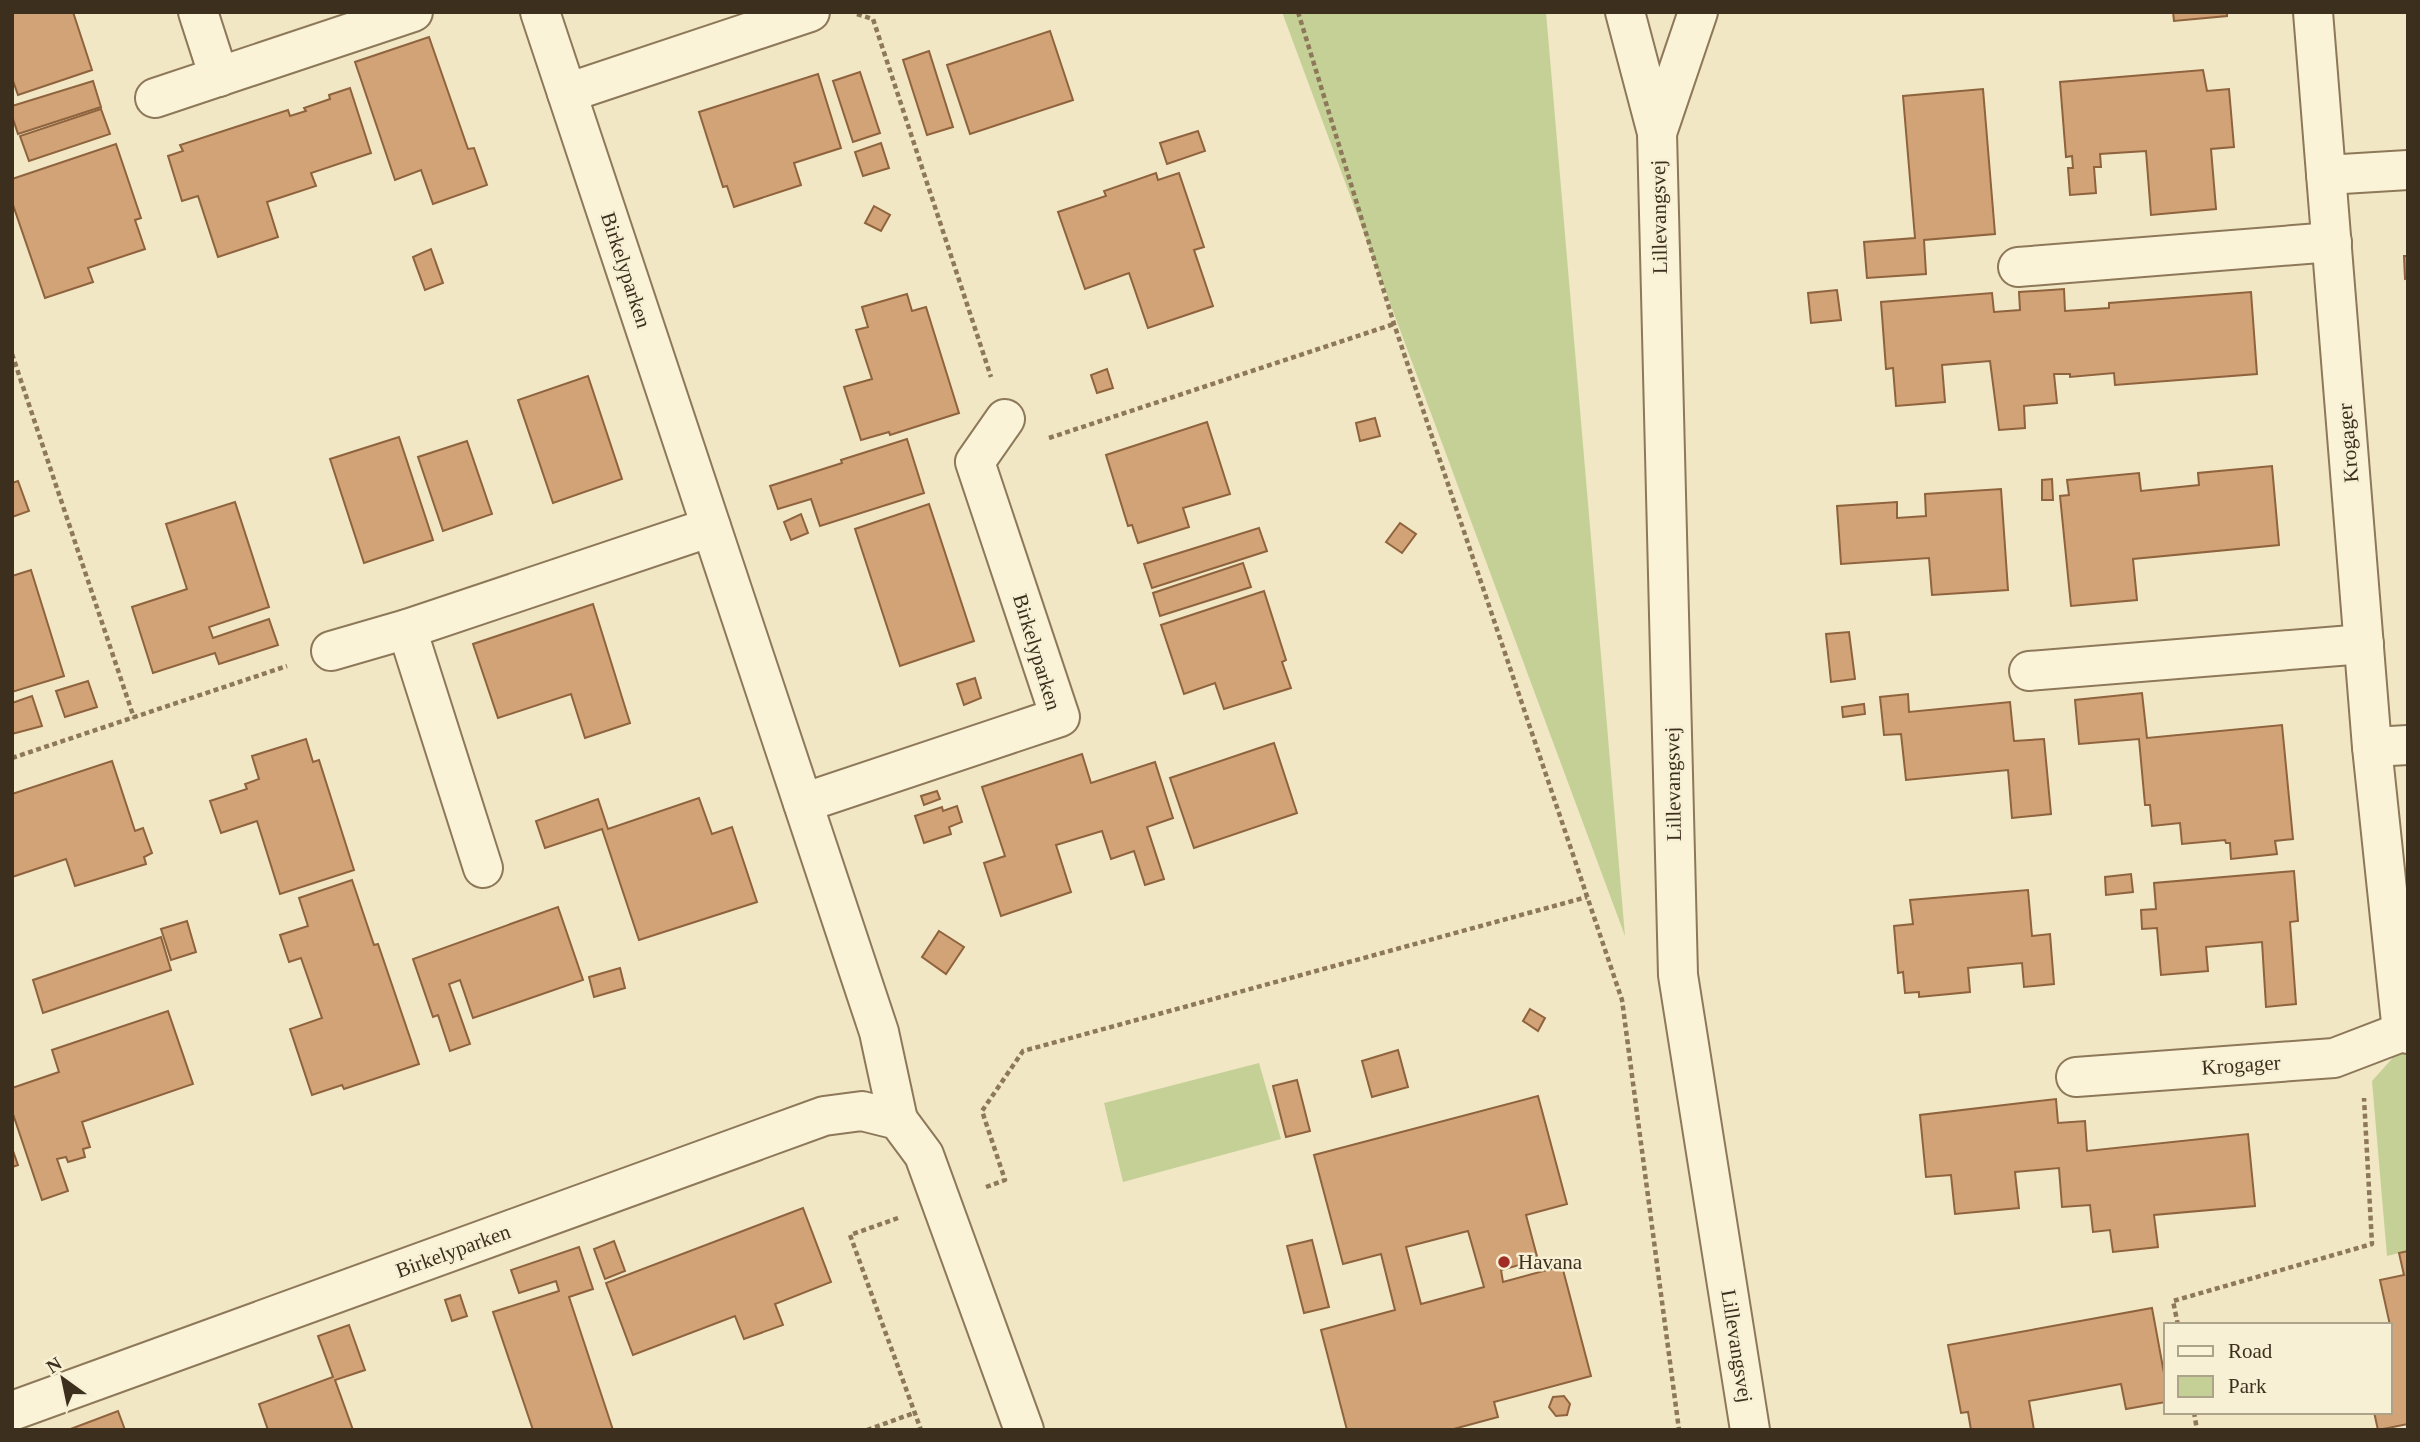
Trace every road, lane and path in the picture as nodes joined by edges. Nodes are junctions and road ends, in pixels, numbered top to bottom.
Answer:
1 (198, 12) edge
2 (414, 12) edge
3 (540, 12) edge
4 (810, 12) edge
5 (849, 12) edge
6 (1298, 12) edge
7 (1625, 12) edge
8 (1698, 12) edge
9 (2313, 12) edge
10 (219, 77) junction
11 (567, 93) junction
12 (155, 98) dead end
13 (1657, 132) junction
14 (2408, 170) edge
15 (2326, 175) junction
16 (2332, 242) junction
17 (2018, 267) dead end
18 (1394, 324) junction
19 (12, 354) edge
20 (1005, 419) joint
21 (975, 462) junction
22 (711, 527) junction
23 (407, 628) junction
24 (2364, 644) junction
25 (331, 651) joint
26 (2029, 671) dead end
27 (134, 718) junction
28 (2390, 746) edge
29 (12, 758) edge
30 (803, 803) junction
31 (483, 868) dead end
32 (1587, 897) junction
33 (2405, 1033) edge
34 (2076, 1077) dead end
35 (2363, 1089) dead end
36 (898, 1120) junction
37 (943, 1203) junction
38 (2178, 1323) edge
39 (12, 1411) edge
40 (914, 1413) junction
41 (867, 1430) edge
42 (920, 1430) edge
43 (1024, 1430) edge
44 (1679, 1430) edge
45 (1750, 1430) edge

1 - 10 street
2 - 10 street
3 - 11 street, Birkelyparken
4 - 11 street
5 - 20 path
6 - 18 path
7 - 13 street, Lillevangsvej
8 - 13 street, Lillevangsvej
9 - 15 street, Krogager
10 - 12 street
11 - 22 street, Birkelyparken
13 - 45 street, Lillevangsvej
14 - 15 street
15 - 16 street, Krogager
16 - 17 street
16 - 24 street, Krogager
18 - 21 path
18 - 32 path
19 - 27 path
20 - 21 street
21 - 30 street, Birkelyparken
22 - 23 street
22 - 30 street, Birkelyparken
23 - 25 street
23 - 31 street
24 - 26 street
24 - 28 street, Krogager
25 - 27 path
27 - 29 path
28 - 33 street, Krogager
30 - 36 street, Birkelyparken
32 - 37 path
32 - 44 path
33 - 34 street, Krogager
35 - 38 path
36 - 37 street, Birkelyparken
36 - 39 street, Birkelyparken
37 - 40 path
37 - 43 street, Birkelyparken
40 - 41 path
40 - 42 path

